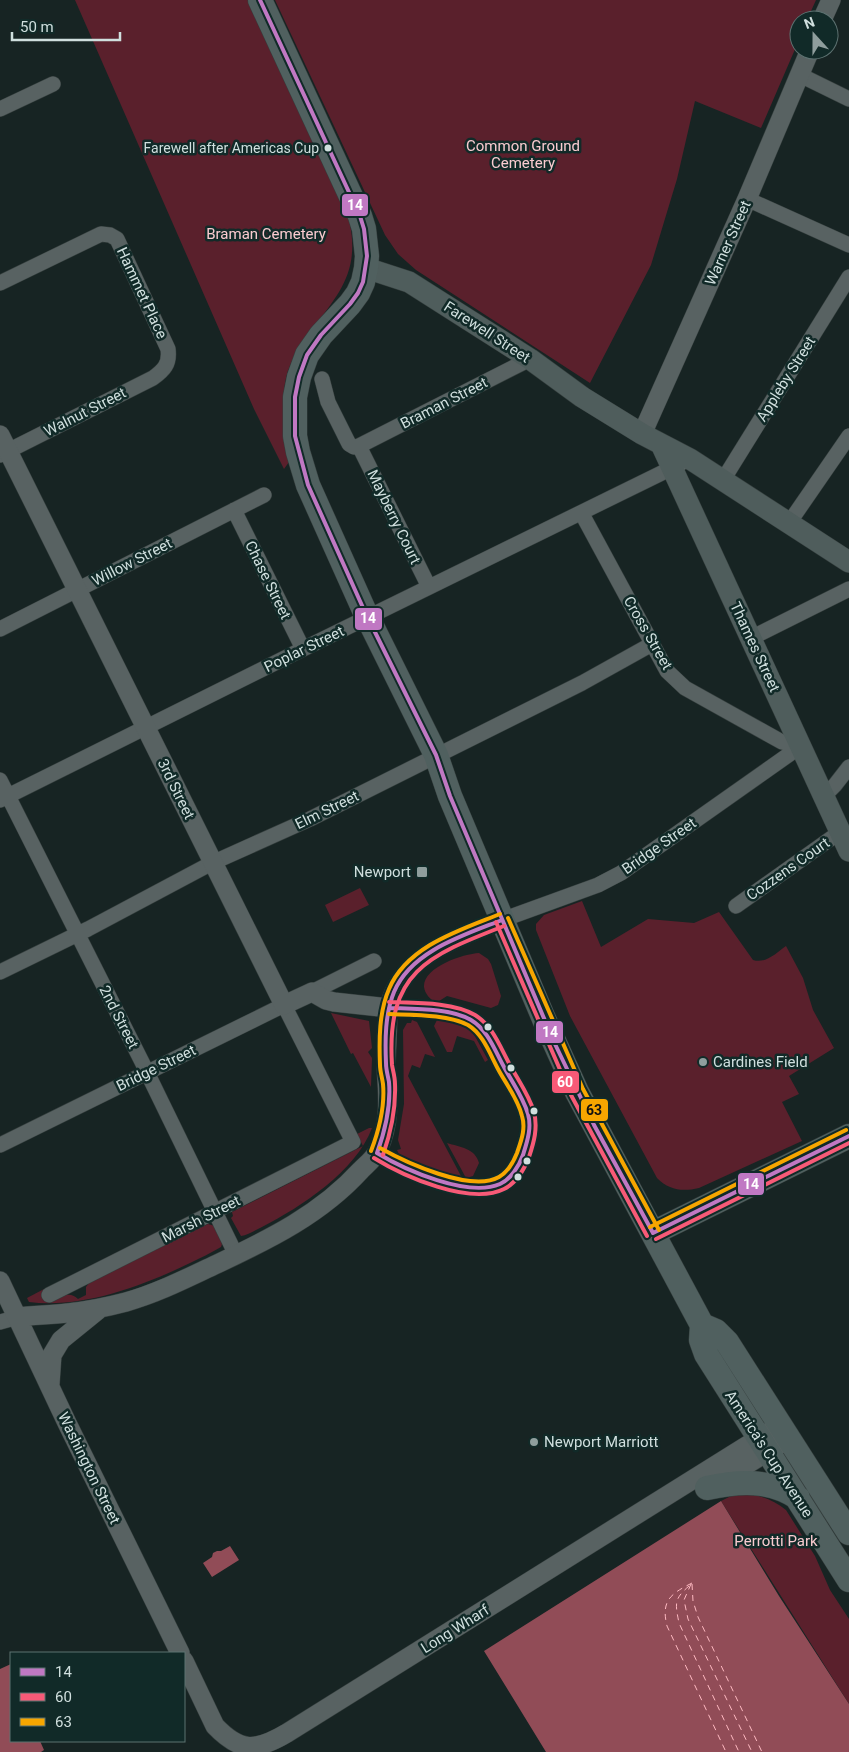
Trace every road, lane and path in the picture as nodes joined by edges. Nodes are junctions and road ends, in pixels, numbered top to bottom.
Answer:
1 (260, 0) edge
2 (806, 60) edge
3 (800, 75) junction
4 (53, 84) dead end
5 (849, 99) edge
6 (0, 109) edge
7 (747, 199) junction
8 (849, 245) edge
9 (366, 268) junction
10 (849, 277) edge
11 (0, 283) edge
12 (530, 359) junction
13 (167, 365) joint
14 (322, 379) dead end
15 (642, 434) junction
16 (849, 436) edge
17 (359, 446) junction
18 (3, 447) edge
19 (681, 464) junction
20 (723, 480) junction
21 (264, 495) dead end
22 (234, 510) junction
23 (582, 514) junction
24 (789, 523) junction
25 (849, 562) edge
26 (429, 587) junction
27 (849, 588) edge
28 (76, 590) junction
29 (368, 617) junction
30 (0, 629) edge
31 (751, 638) junction
32 (652, 644) junction
33 (303, 649) junction
34 (145, 727) junction
35 (801, 746) junction
36 (436, 755) junction
37 (849, 766) edge
38 (0, 780) edge
39 (824, 796) junction
40 (4, 798) edge
41 (845, 841) edge
42 (212, 863) junction
43 (736, 906) dead end
44 (502, 920) junction
45 (78, 934) junction
46 (374, 961) dead end
47 (0, 972) edge
48 (312, 992) junction
49 (284, 1005) junction
50 (389, 1008) junction
51 (146, 1072) junction
52 (849, 1136) edge
53 (353, 1142) joint
54 (0, 1145) edge
55 (216, 1212) junction
56 (653, 1233) junction
57 (236, 1255) junction
58 (0, 1281) edge
59 (49, 1295) dead end
60 (101, 1308) junction
61 (18, 1317) junction
62 (0, 1322) edge
63 (702, 1325) junction
64 (50, 1386) junction
65 (785, 1432) junction
66 (763, 1445) junction
67 (707, 1488) junction
68 (669, 1496) junction
69 (798, 1498) junction
70 (849, 1533) edge
71 (849, 1580) edge
72 (180, 1652) edge
73 (185, 1663) edge

1 - 9 main road
2 - 3 street, Warner Street
3 - 5 street
3 - 7 street, Warner Street
4 - 6 street
7 - 8 street
7 - 15 street, Warner Street
9 - 12 main road, Farewell Street
9 - 29 main road, America's Cup Avenue
10 - 20 street, Appleby Street
11 - 13 street, Hammet Place
12 - 15 main road, Farewell Street
12 - 17 street, Braman Street
13 - 18 street, Walnut Street
14 - 17 street
15 - 19 main road, Farewell Street
16 - 24 street
17 - 26 street, Mayberry Court
18 - 28 street, 3rd Street
19 - 20 main road, Farewell Street
19 - 23 street, Poplar Street
19 - 31 main road, Thames Street
20 - 24 main road, Farewell Street
21 - 22 street, Willow Street
22 - 28 street, Willow Street
22 - 33 street, Chase Street
23 - 26 street, Poplar Street
23 - 32 street, Cross Street
24 - 25 main road, Farewell Street
26 - 29 street, Poplar Street
27 - 31 street
28 - 30 street, Willow Street
28 - 34 street, 3rd Street
29 - 33 street, Poplar Street
29 - 36 main road, America's Cup Avenue
31 - 35 main road, Thames Street
32 - 35 street, Cross Street
32 - 36 street, Elm Street
33 - 34 street, Poplar Street
34 - 40 street, Poplar Street
34 - 42 street, 3rd Street
35 - 39 main road, Thames Street
35 - 44 street, Bridge Street
36 - 42 street, Elm Street
36 - 44 main road, America's Cup Avenue
37 - 39 street
38 - 40 street, 2nd Street
39 - 41 main road, Thames Street
40 - 45 street, 2nd Street
41 - 43 street, Cozzens Court
42 - 45 street, Elm Street
42 - 49 street, 3rd Street
44 - 50 street
44 - 56 main road, America's Cup Avenue
45 - 47 street, Elm Street
45 - 51 street, 2nd Street
46 - 48 street, Bridge Street
48 - 49 street, Bridge Street
48 - 50 street
49 - 51 street, Bridge Street
49 - 53 street, 3rd Street
50 - 57 street
51 - 54 street, Bridge Street
51 - 55 street, 2nd Street
52 - 56 main road
53 - 55 street, Marsh Street
55 - 57 street, 2nd Street
55 - 59 street, Marsh Street
56 - 63 main road, America's Cup Avenue
57 - 60 street
58 - 61 street, Washington Street
60 - 61 street
60 - 64 street
61 - 62 street
61 - 64 street, Washington Street
63 - 65 main road, America's Cup Avenue
63 - 66 main road, America's Cup Avenue
64 - 72 street, Washington Street
65 - 66 street, Long Wharf
65 - 70 main road, America's Cup Avenue
66 - 67 street, Long Wharf
66 - 68 street, Long Wharf
66 - 69 main road, America's Cup Avenue
67 - 68 street, Long Wharf
67 - 69 main road
68 - 73 street, Long Wharf
69 - 71 main road, America's Cup Avenue

